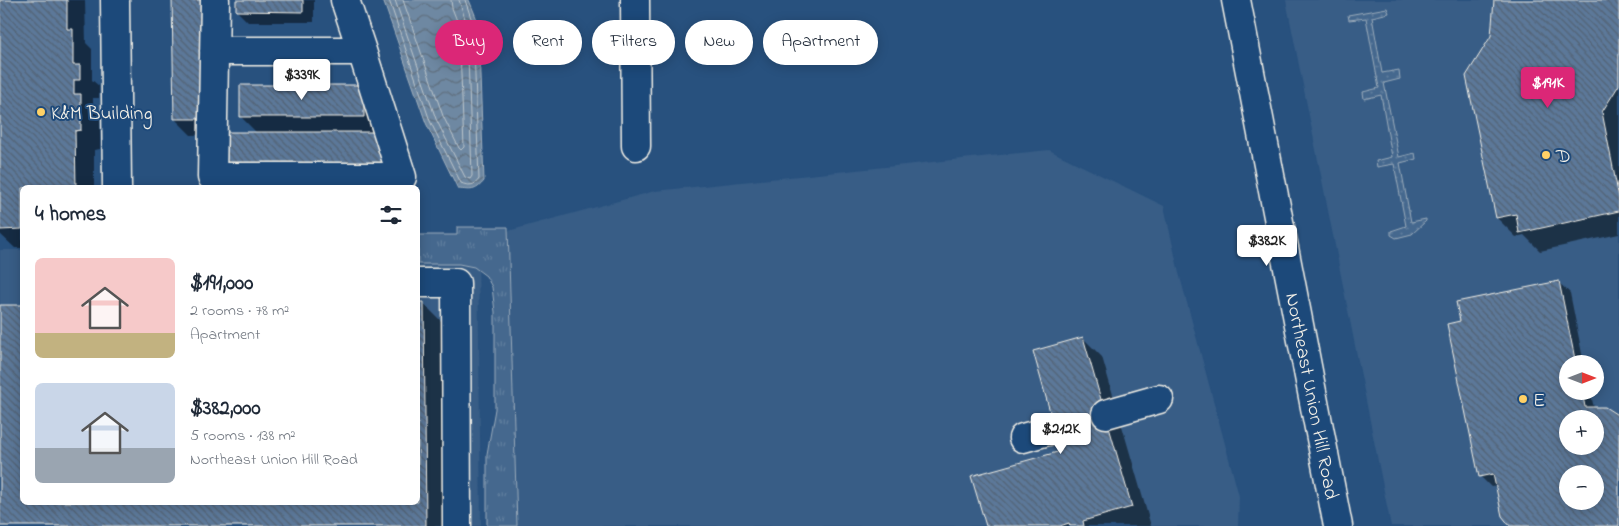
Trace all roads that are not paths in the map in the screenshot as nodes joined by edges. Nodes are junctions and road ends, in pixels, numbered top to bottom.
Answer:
1 (115, 0) edge
2 (215, 0) edge
3 (344, 0) edge
4 (635, 0) edge
5 (1236, 0) edge
6 (214, 51) junction
7 (362, 51) junction
8 (636, 146) dead end
9 (116, 185) edge
10 (420, 283) edge
11 (1159, 399) dead end
12 (1106, 414) dead end
13 (1054, 429) dead end
14 (1023, 438) dead end
15 (458, 526) edge
16 (1338, 526) edge

1 - 9 main road
2 - 6 main road
3 - 7 main road
4 - 8 main road
5 - 16 main road, Northeast Union Hill Road
6 - 7 main road
6 - 7 main road
10 - 15 main road
11 - 12 main road
13 - 14 main road

